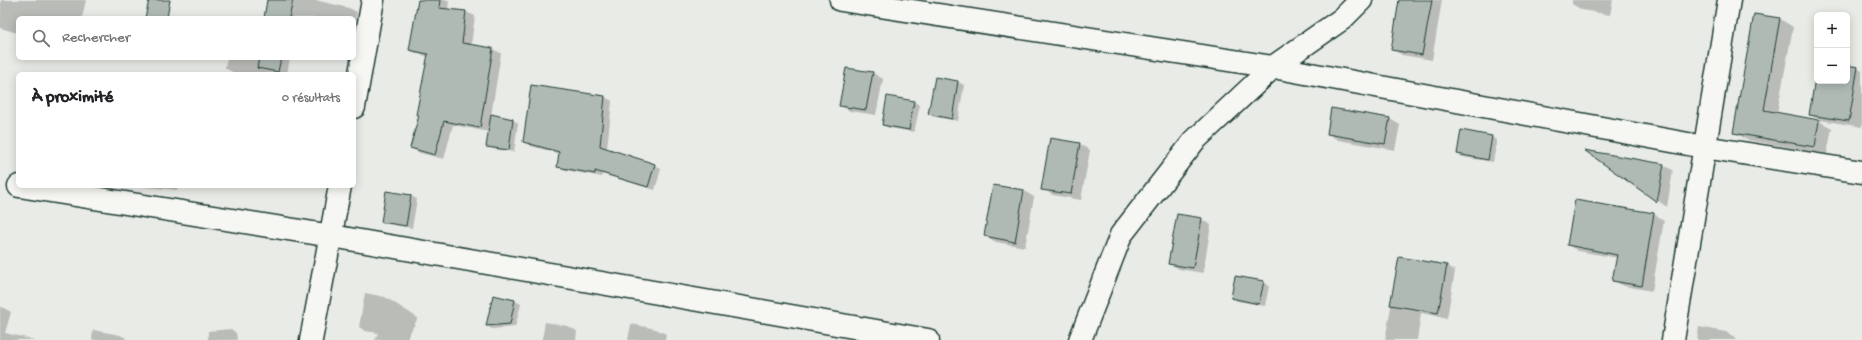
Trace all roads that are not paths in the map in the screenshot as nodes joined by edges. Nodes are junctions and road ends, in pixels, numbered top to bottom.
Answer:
1 (372, 0) edge
2 (840, 0) edge
3 (1361, 0) edge
4 (1729, 0) edge
5 (1273, 67) junction
6 (356, 95) edge
7 (1704, 147) junction
8 (1862, 172) edge
9 (0, 183) edge
10 (16, 186) edge
11 (31, 188) edge
12 (340, 188) edge
13 (332, 236) junction
14 (311, 340) edge
15 (928, 340) edge
16 (1080, 340) edge
17 (1673, 340) edge

1 - 6 street
2 - 5 street
3 - 5 street
4 - 7 street
5 - 7 street
5 - 16 street
7 - 8 street
7 - 17 street
9 - 10 street
11 - 13 street
12 - 13 street
13 - 14 street
13 - 15 street

